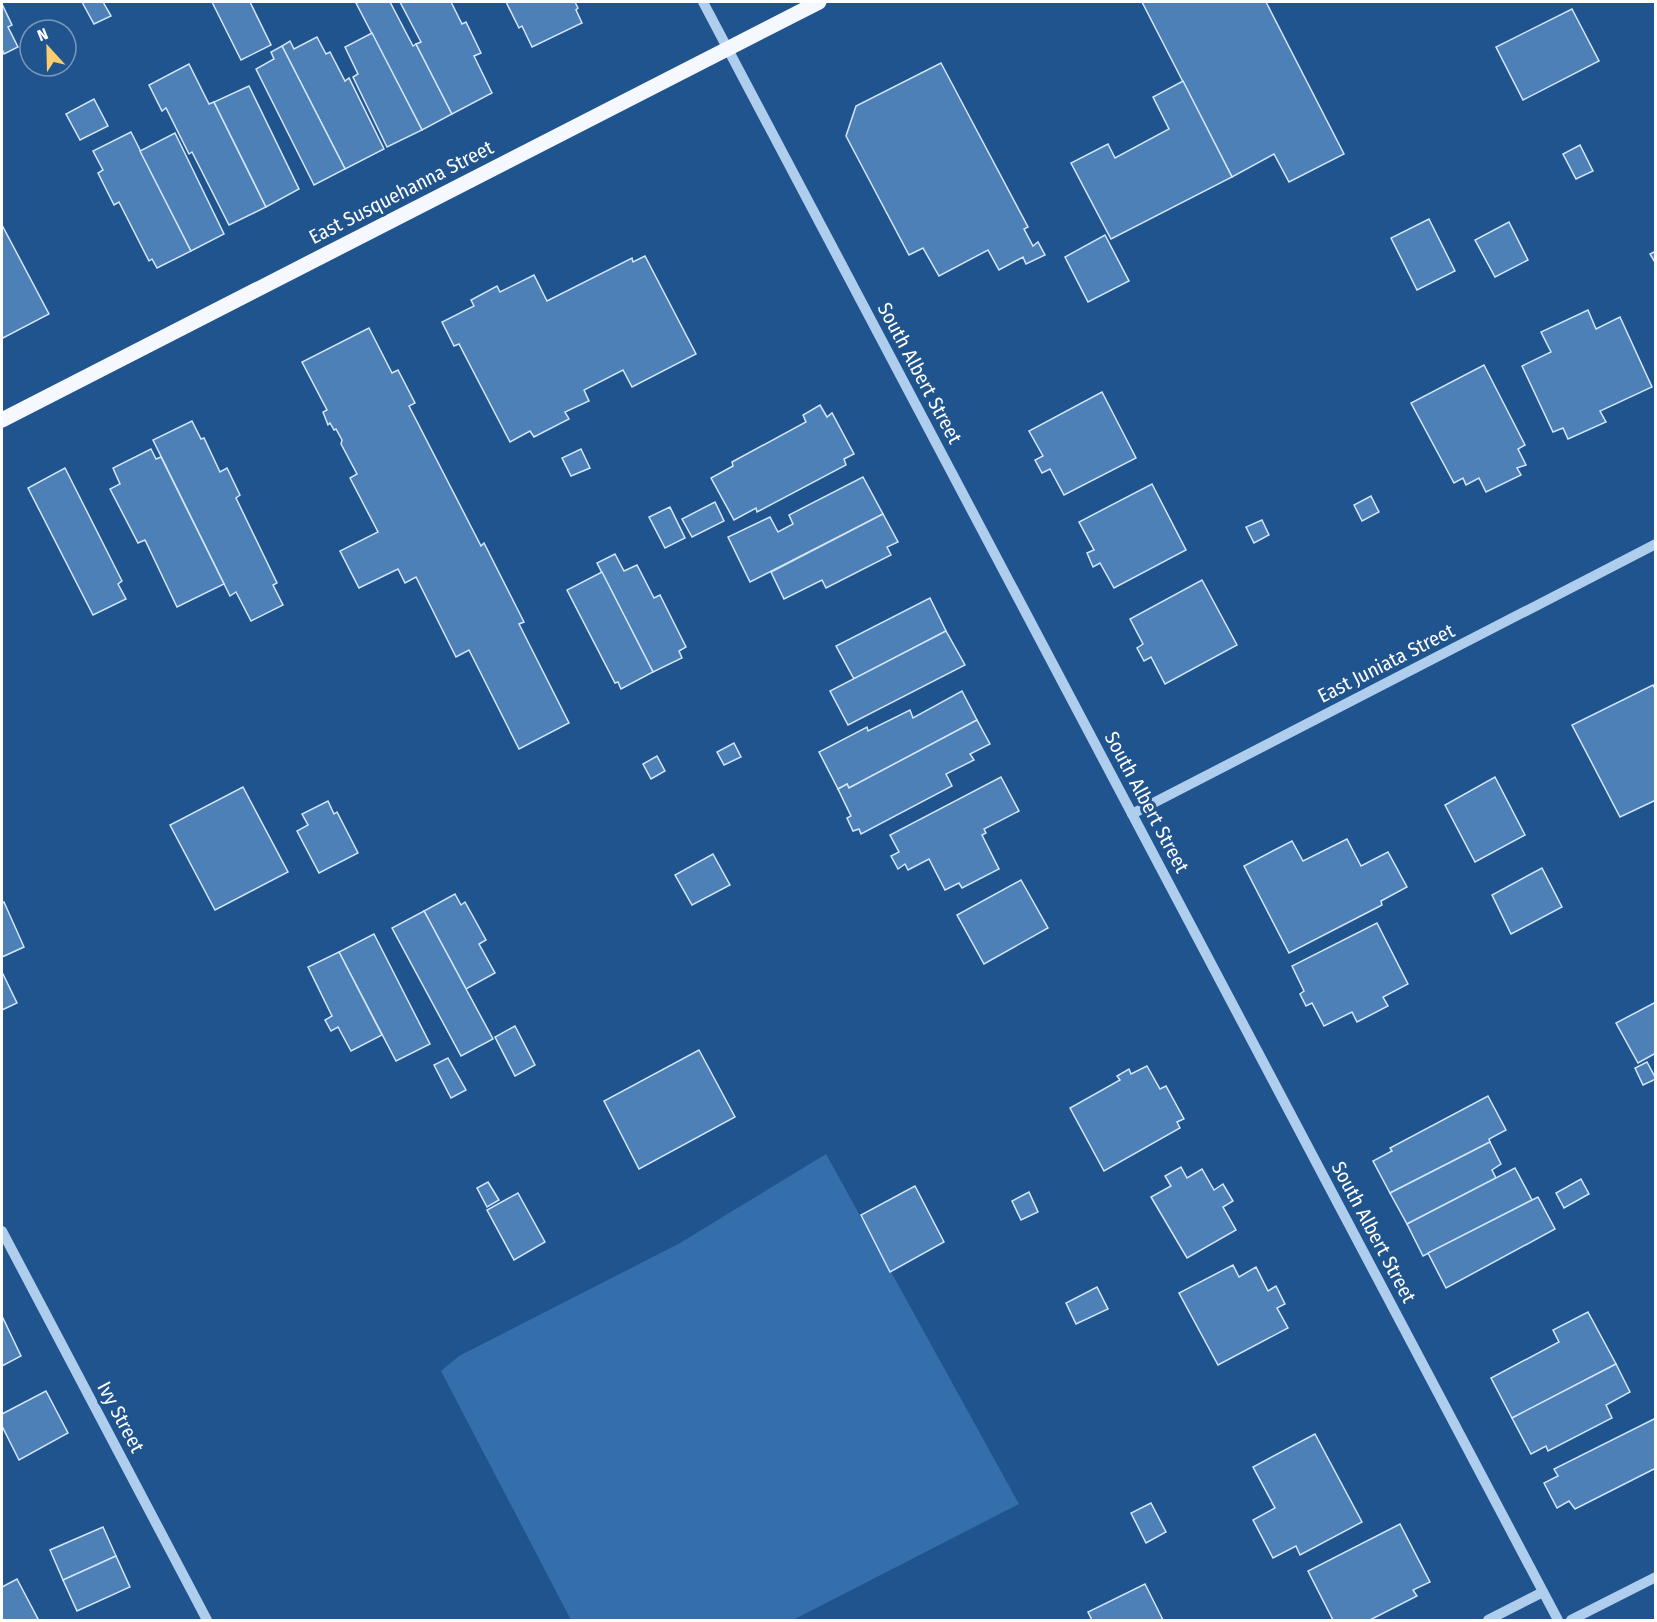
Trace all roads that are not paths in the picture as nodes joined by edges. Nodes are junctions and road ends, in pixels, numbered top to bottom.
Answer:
1 (703, 2) edge
2 (819, 2) edge
3 (728, 48) junction
4 (2, 420) edge
5 (1656, 544) edge
6 (1132, 814) junction
7 (2, 1231) edge
8 (1656, 1577) edge
9 (1543, 1592) junction
10 (207, 1620) edge
11 (1488, 1620) edge
12 (1558, 1620) edge
13 (1571, 1620) edge

1 - 3 street, South Albert Street
2 - 3 main road, East Susquehanna Street
3 - 4 main road, East Susquehanna Street
3 - 6 street, South Albert Street
5 - 6 street, East Juniata Street
6 - 9 street, South Albert Street
7 - 10 street, Ivy Street
8 - 13 street
9 - 11 street
9 - 12 street, South Albert Street

